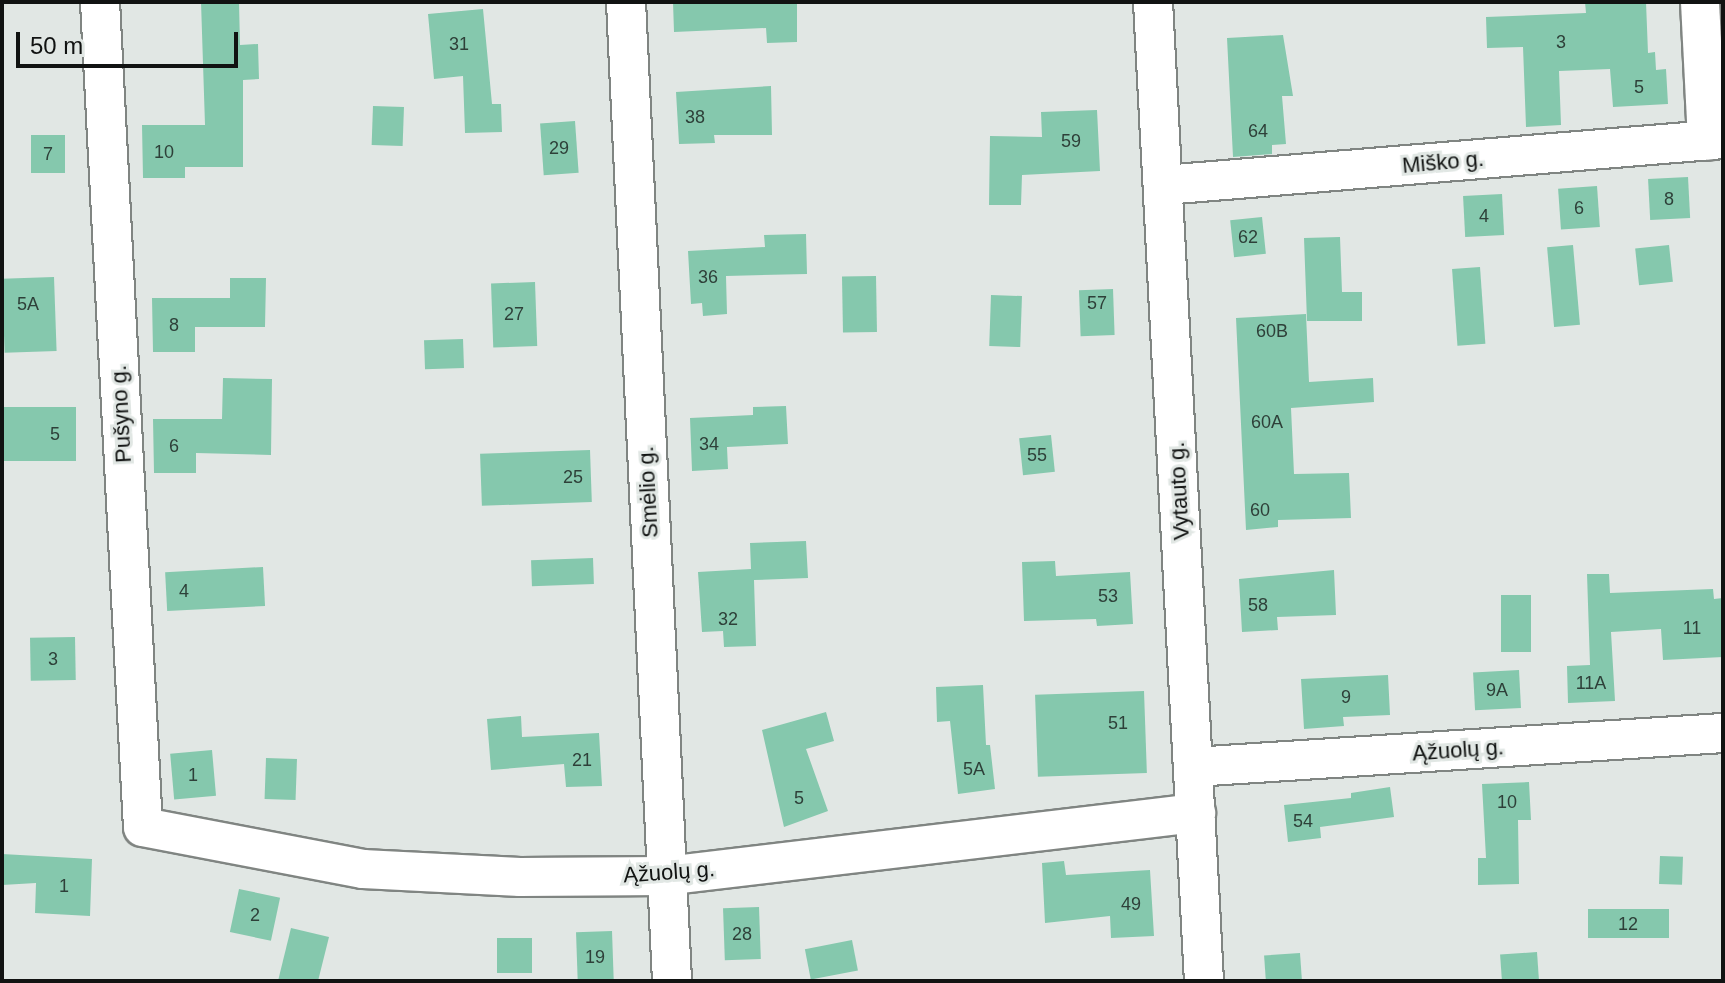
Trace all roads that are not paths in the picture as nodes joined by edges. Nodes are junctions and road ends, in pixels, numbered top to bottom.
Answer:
1 (100, 2) edge
2 (626, 2) edge
3 (1153, 2) edge
4 (1700, 2) edge
5 (1715, 140) edge
6 (1164, 185) junction
7 (1723, 733) edge
8 (1193, 767) junction
9 (1196, 813) junction
10 (143, 827) joint
11 (665, 876) junction
12 (672, 981) edge
13 (1204, 981) edge

1 - 10 street, Pušyno g.
2 - 11 street, Smėlio g.
3 - 6 street, Vytauto g.
4 - 5 street
5 - 6 street, Miško g.
6 - 8 street, Vytauto g.
7 - 8 street, Ąžuolų g.
8 - 9 street, Vytauto g.
9 - 11 street, Ąžuolų g.
9 - 13 street, Vytauto g.
10 - 11 street, Ąžuolų g.
11 - 12 street, Smėlio g.

